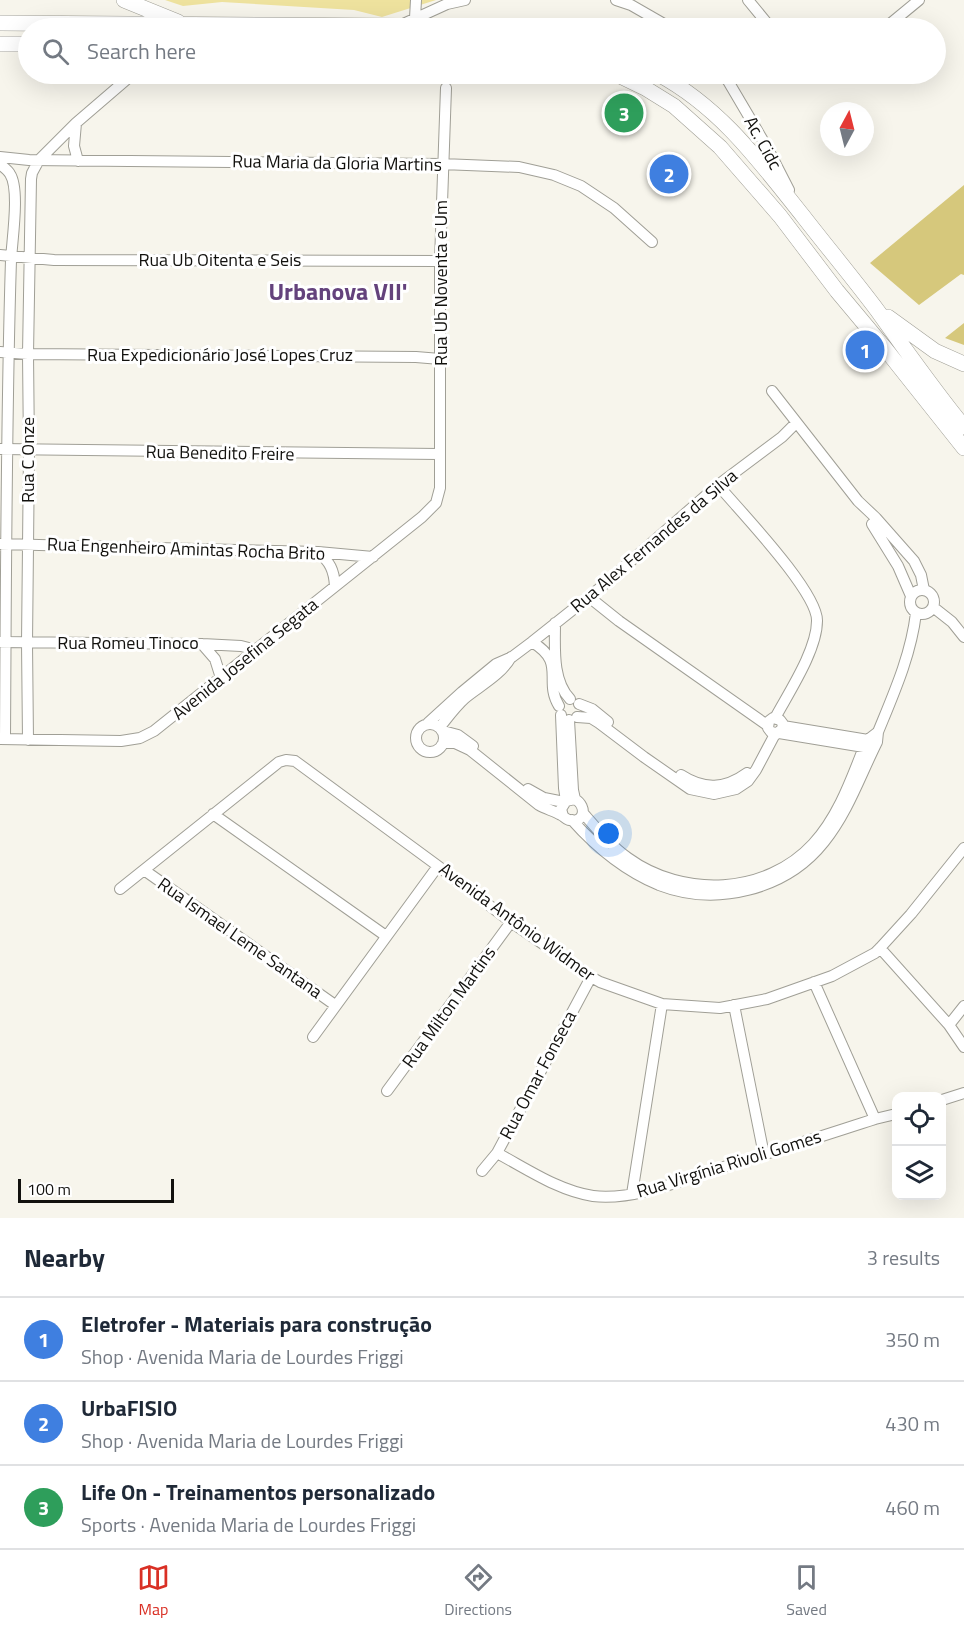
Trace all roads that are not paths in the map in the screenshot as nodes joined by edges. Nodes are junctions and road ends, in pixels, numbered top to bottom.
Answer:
1 (124, 0) edge
2 (416, 0) edge
3 (465, 0) edge
4 (616, 0) edge
5 (748, 0) edge
6 (919, 0) edge
7 (629, 2) edge
8 (168, 18) edge
9 (415, 18) joint
10 (654, 18) edge
11 (763, 18) edge
12 (897, 18) edge
13 (0, 23) edge
14 (18, 23) edge
15 (0, 44) edge
16 (18, 44) edge
17 (120, 84) edge
18 (637, 84) edge
19 (674, 84) edge
20 (728, 84) edge
21 (446, 88) dead end
22 (76, 123) junction
23 (0, 157) edge
24 (39, 160) junction
25 (78, 161) junction
26 (0, 164) edge
27 (442, 164) junction
28 (801, 214) junction
29 (652, 242) dead end
30 (6, 256) edge
31 (30, 259) junction
32 (440, 261) junction
33 (876, 309) junction
34 (4, 352) edge
35 (28, 354) junction
36 (440, 359) junction
37 (964, 364) edge
38 (772, 391) dead end
39 (963, 422) edge
40 (796, 423) junction
41 (964, 448) edge
42 (4, 449) edge
43 (29, 450) junction
44 (439, 454) junction
45 (440, 479) joint
46 (718, 485) junction
47 (858, 501) junction
48 (3, 545) edge
49 (28, 545) junction
50 (318, 552) junction
51 (373, 557) junction
52 (335, 586) junction
53 (924, 590) junction
54 (910, 596) junction
55 (589, 597) junction
56 (933, 607) junction
57 (916, 613) junction
58 (555, 624) junction
59 (964, 637) edge
60 (3, 642) edge
61 (532, 642) junction
62 (27, 643) junction
63 (202, 644) junction
64 (255, 650) junction
65 (512, 657) junction
66 (221, 678) junction
67 (575, 701) junction
68 (567, 714) junction
69 (428, 723) junction
70 (775, 728) junction
71 (441, 729) junction
72 (3, 739) edge
73 (28, 740) junction
74 (872, 742) junction
75 (443, 743) junction
76 (568, 801) junction
77 (583, 813) junction
78 (213, 814) junction
79 (567, 818) junction
80 (964, 848) edge
81 (438, 866) junction
82 (144, 870) junction
83 (120, 889) dead end
84 (511, 922) junction
85 (386, 936) junction
86 (880, 948) junction
87 (591, 977) junction
88 (814, 982) junction
89 (662, 1004) junction
90 (335, 1005) junction
91 (734, 1005) junction
92 (964, 1006) edge
93 (949, 1025) junction
94 (312, 1037) dead end
95 (964, 1047) edge
96 (387, 1091) dead end
97 (964, 1093) edge
98 (946, 1099) edge
99 (892, 1115) edge
100 (874, 1119) junction
101 (497, 1153) junction
102 (764, 1155) junction
103 (482, 1171) dead end
104 (632, 1194) junction

1 - 8 street
2 - 9 street
3 - 9 street
4 - 7 street
5 - 11 street
6 - 12 street
7 - 10 street
13 - 14 street
15 - 16 street
17 - 22 street
18 - 41 street
19 - 28 street
20 - 28 street, Ac. Cidc
21 - 27 street, Rua Ub Noventa e Um
22 - 24 street
22 - 25 street
23 - 24 street, Rua Maria da Gloria Martins
24 - 25 street, Rua Maria da Gloria Martins
24 - 31 street, Rua C Onze
25 - 27 street, Rua Maria da Gloria Martins
26 - 30 street, Rua C Onze
27 - 29 street, Rua Maria da Gloria Martins
27 - 32 street, Rua Ub Noventa e Um
28 - 33 street
30 - 31 street, Rua Ub Oitenta e Seis
30 - 34 street, Rua C Onze
31 - 32 street, Rua Ub Oitenta e Seis
31 - 35 street, Rua C Onze
32 - 36 street, Rua Ub Noventa e Um
33 - 37 street
33 - 39 street
34 - 35 street, Rua Expedicionário José Lopes Cruz
34 - 42 street, Rua C Onze
35 - 36 street, Rua Expedicionário José Lopes Cruz
35 - 43 street, Rua C Onze
36 - 44 street, Rua Ub Noventa e Um
38 - 40 street
40 - 46 street, Rua Alex Fernandes da Silva
40 - 47 street
42 - 43 street, Rua Benedito Freire
42 - 48 street, Rua C Onze
43 - 44 street, Rua Benedito Freire
43 - 49 street, Rua C Onze
44 - 45 street, Rua Ub Noventa e Um
45 - 51 street, Avenida Josefina Segata
46 - 55 street, Rua Alex Fernandes da Silva
46 - 70 street
47 - 53 street
47 - 54 street
48 - 49 street, Rua Engenheiro Amintas Rocha Brito
48 - 60 street, Rua C Onze
49 - 50 street, Rua Engenheiro Amintas Rocha Brito
49 - 62 street, Rua C Onze
50 - 51 street, Rua Engenheiro Amintas Rocha Brito
50 - 52 street
51 - 52 street, Avenida Josefina Segata
52 - 64 street, Avenida Josefina Segata
53 - 54 street
53 - 56 street
54 - 57 street
55 - 58 street, Rua Alex Fernandes da Silva
55 - 70 street
56 - 57 street
56 - 59 street
57 - 74 street
58 - 61 street, Rua Alex Fernandes da Silva
58 - 67 street
60 - 62 street, Rua Romeu Tinoco
60 - 72 street, Rua C Onze
61 - 65 street, Rua Alex Fernandes da Silva
61 - 68 street
62 - 63 street, Rua Romeu Tinoco
62 - 73 street, Rua C Onze
63 - 64 street, Rua Romeu Tinoco
63 - 66 street
64 - 66 street, Avenida Josefina Segata
65 - 69 street, Rua Alex Fernandes da Silva
65 - 71 street, Rua Alex Fernandes da Silva
66 - 73 street, Avenida Josefina Segata
67 - 68 street
67 - 68 street
67 - 70 street
68 - 70 street
68 - 76 street
69 - 71 street
69 - 75 street
70 - 74 street
71 - 75 street
71 - 76 street
72 - 73 street, Avenida Josefina Segata
74 - 77 street
74 - 79 street
75 - 79 street
76 - 77 street
76 - 79 street
77 - 79 street
78 - 81 street, Avenida Antônio Widmer
78 - 82 street, Avenida Antônio Widmer
78 - 85 street
80 - 86 street, Avenida Antônio Widmer
81 - 84 street, Avenida Antônio Widmer
81 - 85 street
82 - 83 street, Avenida Antônio Widmer
82 - 90 street, Rua Ismael Leme Santana
84 - 87 street, Avenida Antônio Widmer
84 - 96 street, Rua Milton Martins
85 - 90 street
86 - 88 street, Avenida Antônio Widmer
86 - 93 street
87 - 89 street, Avenida Antônio Widmer
87 - 101 street, Rua Omar Fonseca
88 - 91 street, Avenida Antônio Widmer
88 - 100 street
89 - 91 street, Avenida Antônio Widmer
89 - 104 street
90 - 94 street
91 - 102 street
92 - 93 street
93 - 95 street
97 - 98 street
99 - 100 street, Rua Virgínia Rivoli Gomes
100 - 102 street, Rua Virgínia Rivoli Gomes
101 - 103 street, Rua Omar Fonseca
101 - 104 street, Rua Virgínia Rivoli Gomes
102 - 104 street, Rua Virgínia Rivoli Gomes

